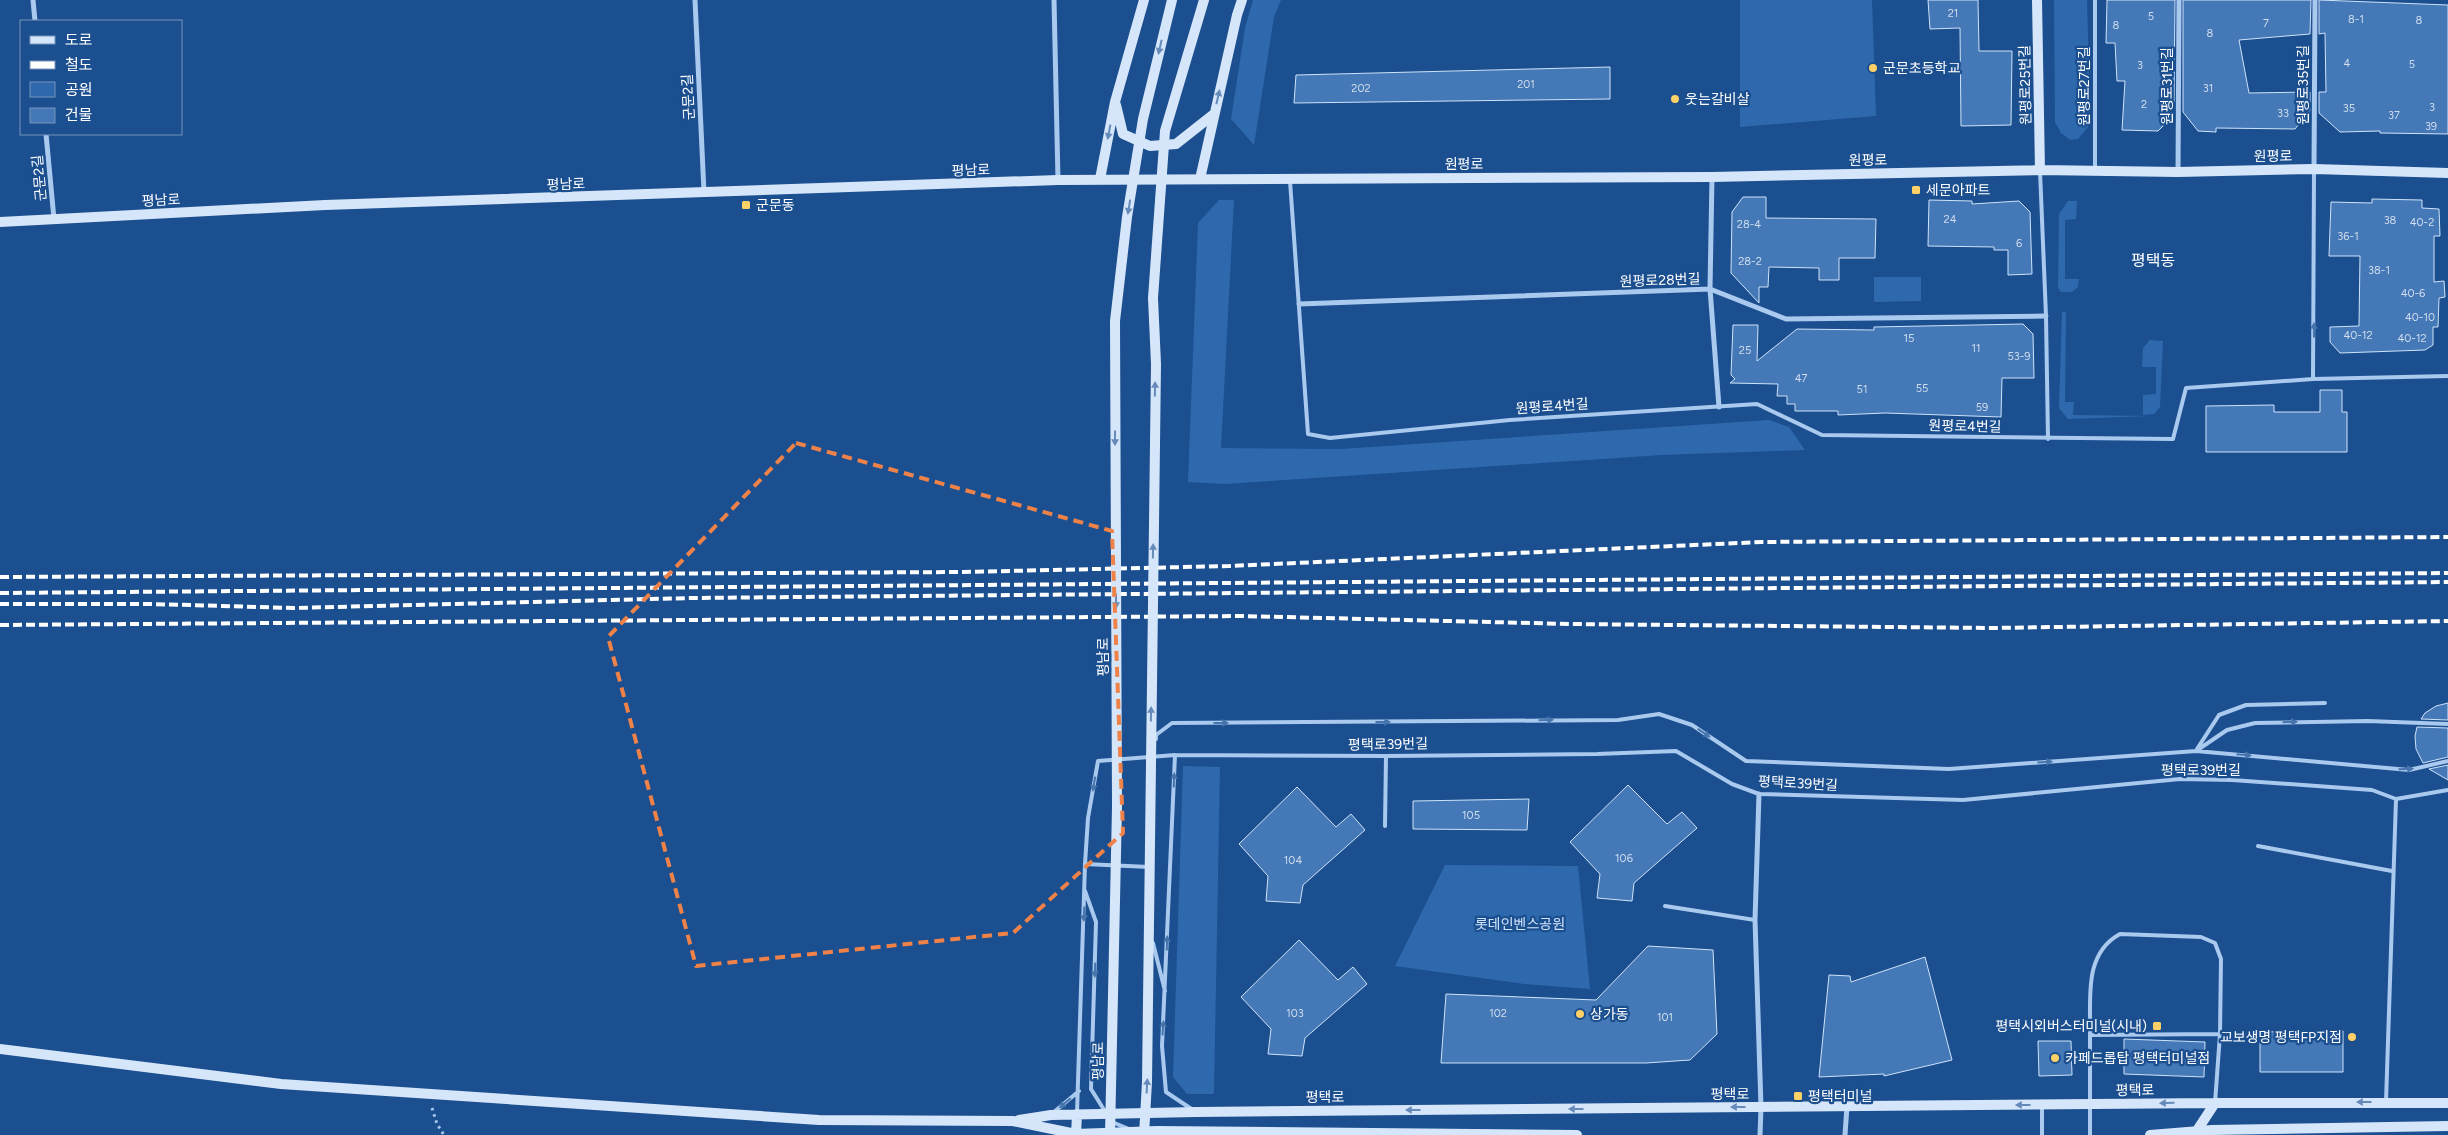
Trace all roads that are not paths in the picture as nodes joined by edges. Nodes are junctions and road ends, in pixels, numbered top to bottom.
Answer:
1 (33, 0) edge
2 (695, 0) edge
3 (1054, 0) edge
4 (1144, 0) edge
5 (1172, 0) edge
6 (1204, 0) edge
7 (1242, 0) edge
8 (2037, 0) edge
9 (2095, 0) edge
10 (2179, 0) edge
11 (2315, 0) edge
12 (35, 20) edge
13 (1115, 102) junction
14 (1214, 114) junction
15 (46, 135) edge
16 (2040, 170) junction
17 (2314, 170) junction
18 (2095, 172) junction
19 (2178, 172) junction
20 (2448, 173) edge
21 (1712, 177) junction
22 (1289, 178) junction
23 (1100, 179) junction
24 (1200, 179) junction
25 (1058, 180) junction
26 (704, 194) junction
27 (54, 219) junction
28 (0, 222) edge
29 (1710, 290) junction
30 (1299, 304) junction
31 (2046, 316) junction
32 (2448, 376) edge
33 (2313, 379) junction
34 (1719, 407) junction
35 (2048, 439) junction
36 (2325, 703) dead end
37 (2448, 724) edge
38 (2196, 751) junction
39 (1175, 754) junction
40 (1156, 756) junction
41 (1386, 756) junction
42 (2448, 761) edge
43 (2448, 790) edge
44 (1759, 794) junction
45 (2396, 799) junction
46 (1385, 826) dead end
47 (2258, 846) dead end
48 (1085, 864) junction
49 (1154, 868) junction
50 (2392, 871) junction
51 (1085, 889) junction
52 (1665, 906) dead end
53 (1755, 920) junction
54 (1165, 992) junction
55 (2220, 1034) junction
56 (2090, 1035) junction
57 (0, 1049) edge
58 (1078, 1091) junction
59 (2386, 1102) junction
60 (2215, 1103) junction
61 (2448, 1103) edge
62 (2042, 1104) junction
63 (2090, 1105) junction
64 (1847, 1106) junction
65 (1761, 1107) junction
66 (1196, 1112) junction
67 (1106, 1113) junction
68 (1145, 1113) junction
69 (1078, 1114) junction
70 (1051, 1115) junction
71 (1013, 1121) junction
72 (2448, 1126) edge
73 (2394, 1131) edge
74 (1141, 1133) edge
75 (1158, 1133) edge
76 (1218, 1133) edge
77 (2196, 1133) edge
78 (2212, 1133) edge
79 (1076, 1134) edge
80 (1110, 1135) edge
81 (1577, 1135) edge
82 (1760, 1135) edge
83 (1846, 1135) edge
84 (2042, 1135) edge
85 (2090, 1135) edge
86 (2150, 1135) edge

1 - 12 street
2 - 26 street, 군문2길
3 - 25 street
4 - 13 main road
5 -> 80 main road, 평남로, bridge
74 -> 6 main road, bridge
14 -> 7 main road
8 - 16 main road, 원평로25번길
9 - 18 lane, 원평로27번길
10 - 19 street, 원평로31번길
11 - 17 street, 원평로35번길
13 - 14 main road
13 -> 23 main road
14 - 24 main road
15 - 27 street, 군문2길
16 - 18 main road, 원평로
16 - 21 main road, 원평로
16 - 31 lane
17 - 19 main road, 원평로
17 - 20 main road, 원평로
33 -> 17 lane
18 - 19 main road, 원평로
21 - 22 main road, 원평로
21 - 29 street
22 - 24 main road, 평남로
22 - 30 lane, 원평로4번길
23 - 24 main road, 평남로
23 - 25 main road, 평남로
25 - 26 main road, 평남로
26 - 27 main road, 평남로
27 - 28 main road, 평남로
29 - 30 street, 원평로28번길
29 - 31 street, 원평로28번길
29 - 34 street
30 - 34 lane, 원평로4번길
31 - 35 lane
32 - 33 lane
33 - 35 lane
34 - 35 lane, 원평로4번길
36 - 38 lane
38 -> 37 lane
40 -> 38 lane
38 -> 42 lane
39 - 40 lane, 평택로39번길
39 - 41 lane, 평택로39번길
54 -> 39 lane
40 -> 48 lane, 평택로39번길
40 - 49 lane
41 - 44 lane, 평택로39번길
41 - 46 lane
43 - 45 lane
44 - 45 lane, 평택로39번길
44 - 53 street
45 - 50 lane
47 - 50 lane
48 - 49 lane
48 - 51 lane
49 - 54 lane
50 - 59 lane
51 -> 58 lane
51 -> 67 lane
52 - 53 lane
53 - 65 street
66 -> 54 lane
55 - 56 lane
55 - 56 lane
55 - 60 lane
56 - 63 lane
57 - 71 main road
58 - 69 lane
58 -> 70 lane
59 -> 60 main road, 평택로
59 - 61 main road, 평택로
60 -> 63 main road, 평택로
60 - 77 main road
60 - 78 main road
62 - 63 main road, 평택로
62 -> 64 main road, 평택로
62 - 84 lane
63 - 85 lane
64 - 65 main road, 평택로
64 - 83 street
65 -> 66 main road, 평택로
65 - 82 street
66 - 68 main road, 평택로
67 - 68 main road, 평택로
67 - 69 main road, 평택로
67 - 74 lane
68 - 75 main road
69 - 70 main road, 평택로
69 - 79 main road
70 - 71 main road, 평택로
71 - 79 main road
72 - 73 main road
73 - 78 main road
74 - 75 main road
74 - 79 main road
75 - 76 main road
76 - 81 main road
77 - 78 main road
77 - 86 main road

